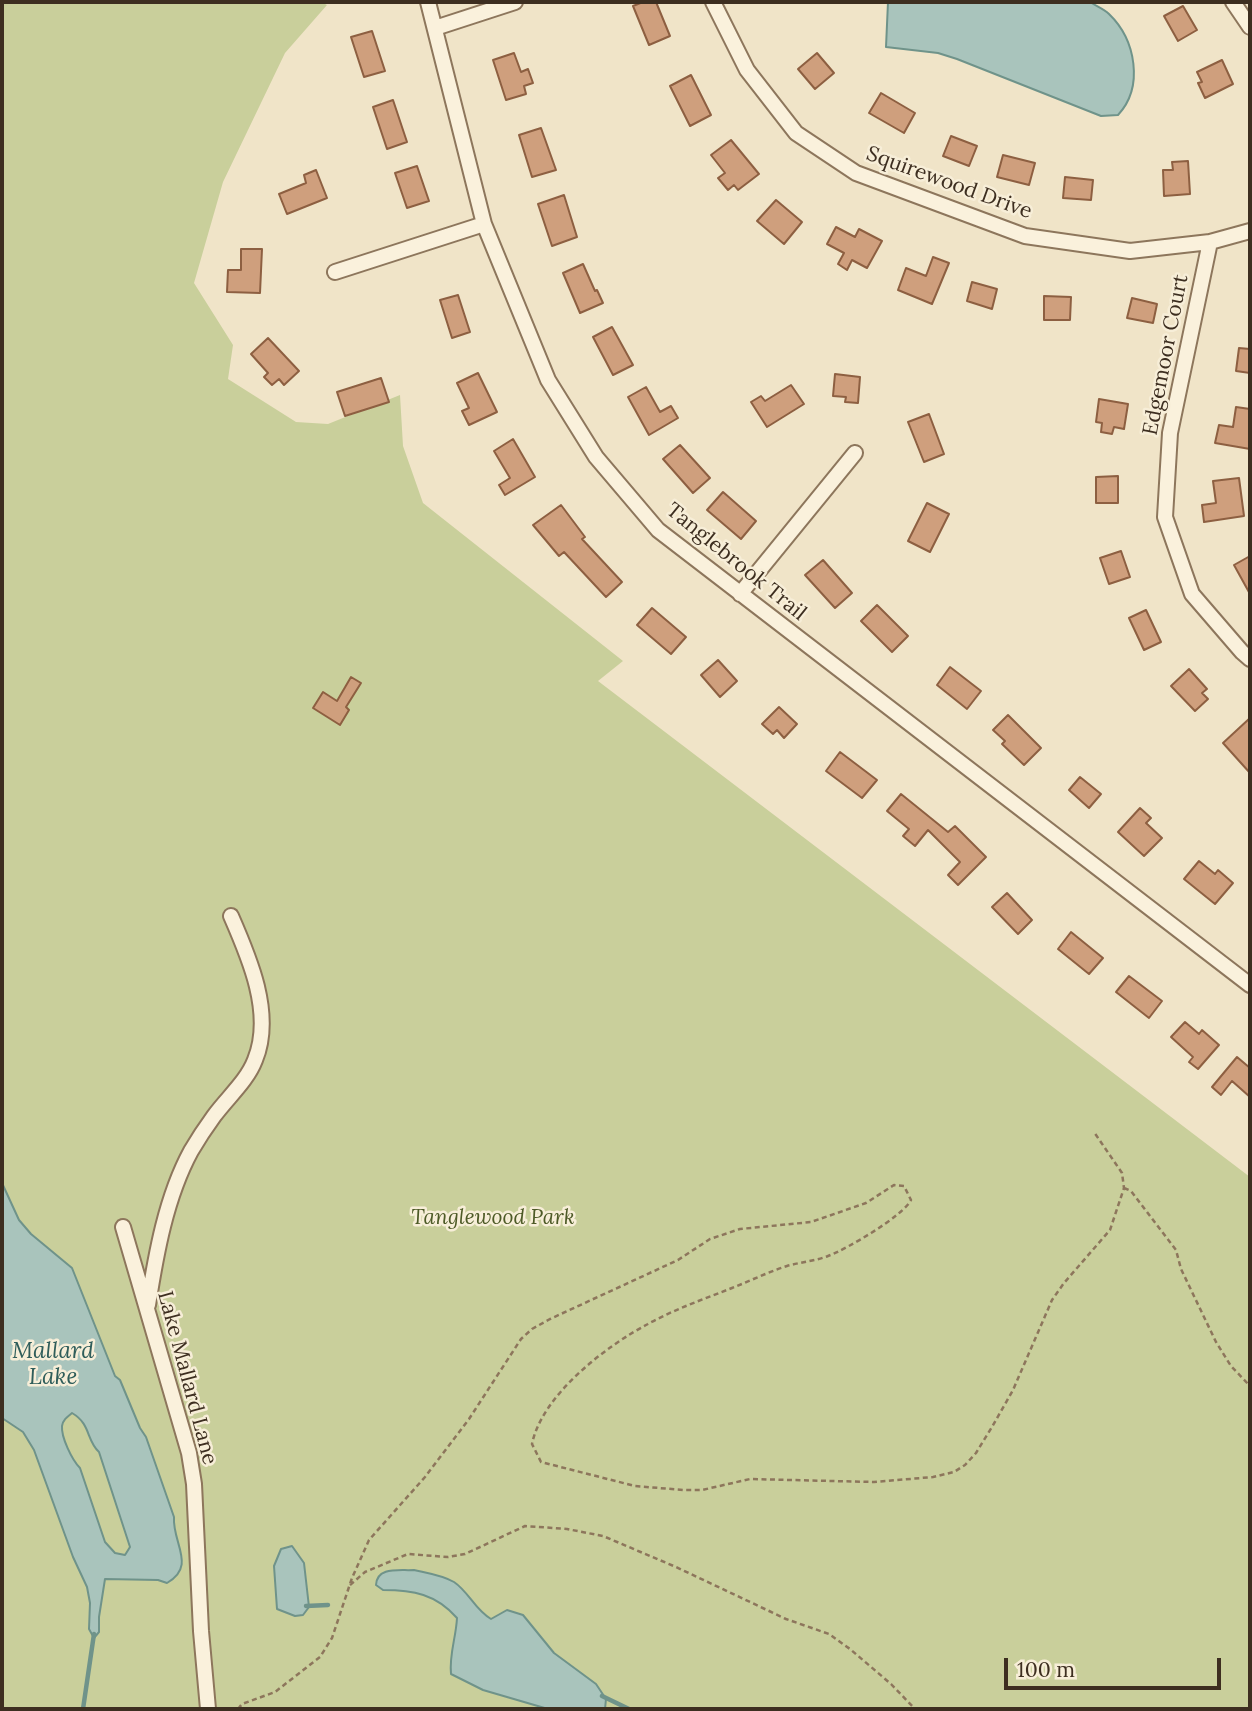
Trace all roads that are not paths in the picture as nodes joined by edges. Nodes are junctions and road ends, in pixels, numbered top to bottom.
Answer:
1 (428, 2) edge
2 (515, 2) edge
3 (713, 2) edge
4 (1233, 2) edge
5 (1250, 27) edge
6 (435, 28) junction
7 (484, 224) junction
8 (1250, 231) edge
9 (1210, 242) junction
10 (335, 272) dead end
11 (855, 453) dead end
12 (740, 594) junction
13 (1250, 659) edge
14 (231, 916) dead end
15 (1250, 985) edge
16 (123, 1227) dead end
17 (147, 1306) junction
18 (208, 1709) edge

1 - 6 street, Tanglebrook Trail
2 - 6 street
3 - 9 street, Squirewood Drive
4 - 5 street
6 - 7 street, Tanglebrook Trail
7 - 10 street
7 - 12 street, Tanglebrook Trail
8 - 9 street, Squirewood Drive
9 - 13 street, Edgemoor Court
11 - 12 street
12 - 15 street, Tanglebrook Trail
14 - 17 street
16 - 17 street, Lake Mallard Lane
17 - 18 street, Lake Mallard Lane

